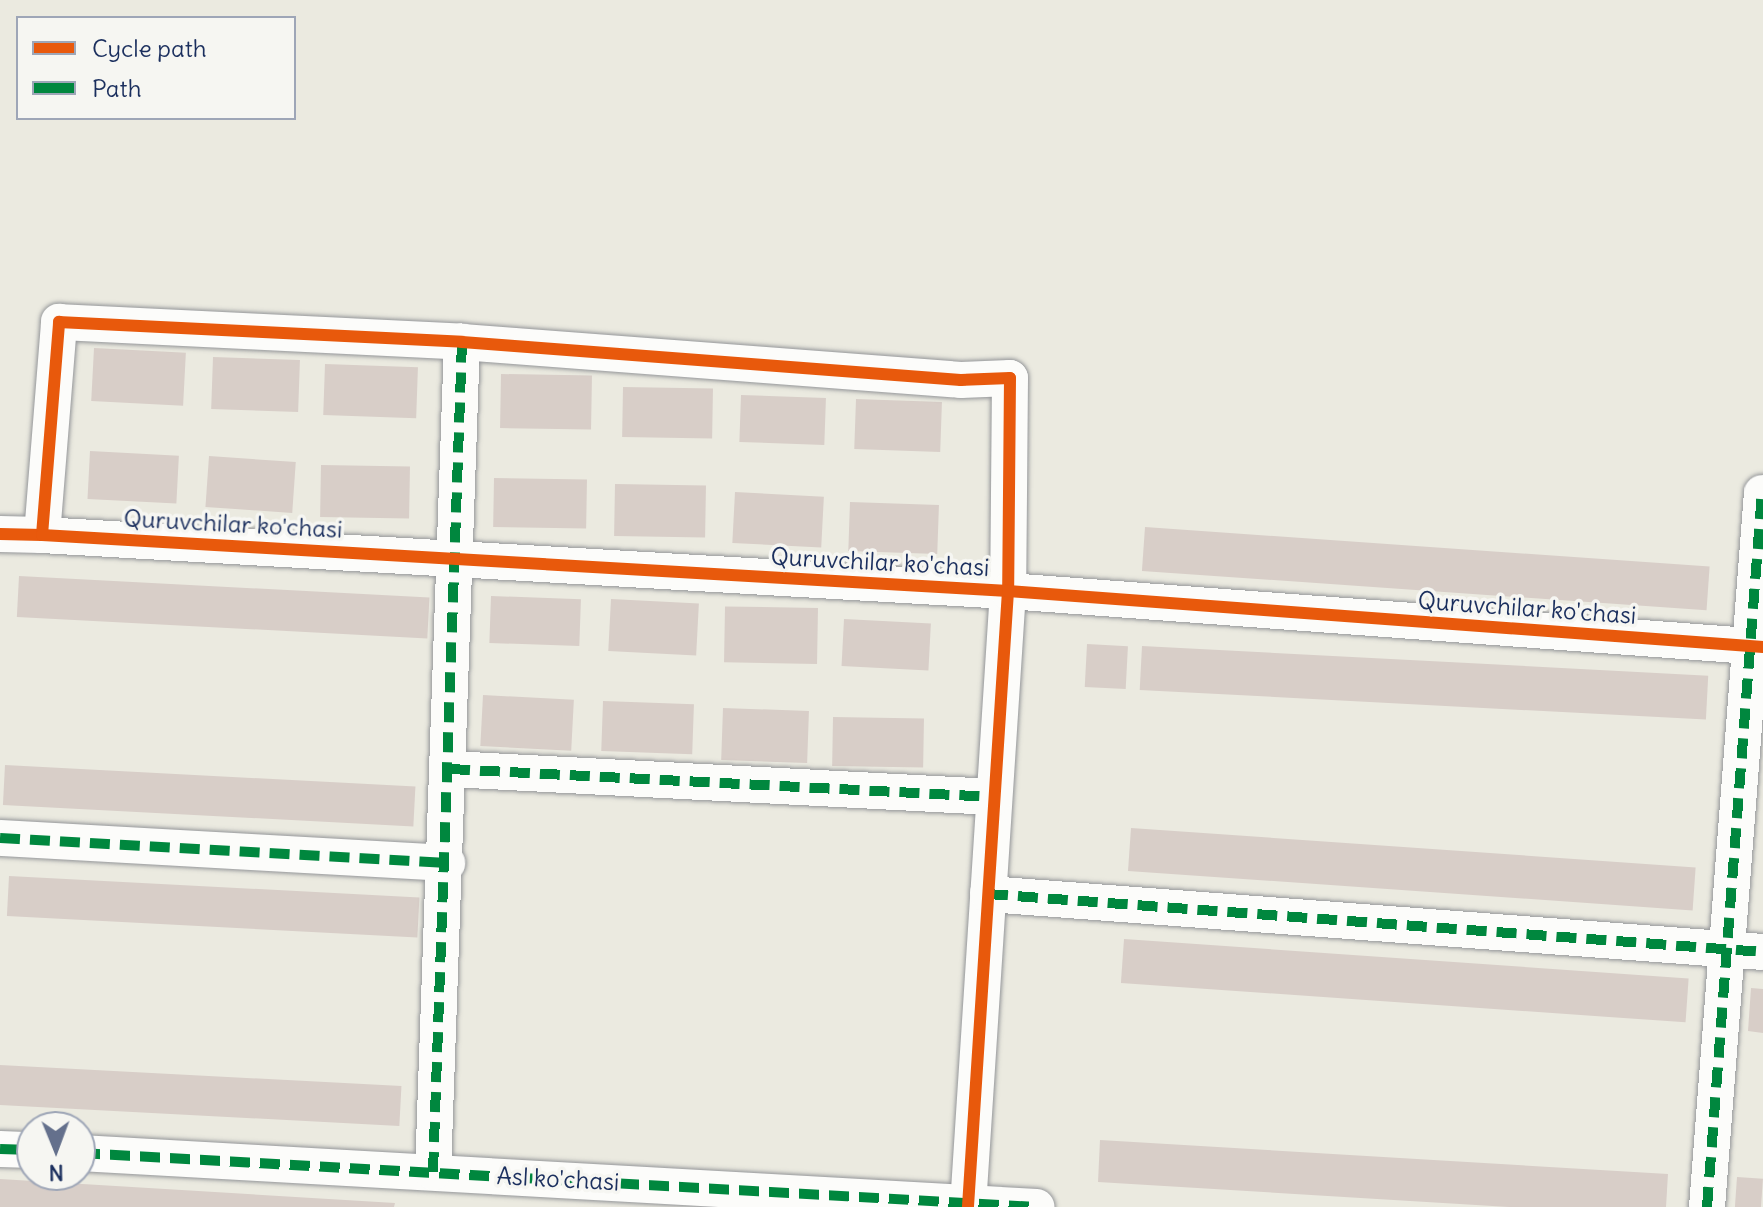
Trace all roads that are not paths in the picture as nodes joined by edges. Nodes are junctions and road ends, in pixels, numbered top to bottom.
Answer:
1 (462, 342) junction
2 (1762, 493) edge
3 (0, 534) edge
4 (42, 535) junction
5 (458, 560) junction
6 (1008, 591) junction
7 (1757, 647) edge
8 (450, 769) junction
9 (994, 797) junction
10 (0, 838) edge
11 (447, 863) junction
12 (988, 894) junction
13 (1747, 951) edge
14 (96, 1154) edge
15 (433, 1172) junction
16 (968, 1205) edge
17 (1036, 1207) edge
18 (1707, 1207) edge

1 - 4 street
1 - 5 street
1 - 6 street
2 - 7 street
3 - 4 street, Quruvchilar ko'chasi
4 - 5 street, Quruvchilar ko'chasi
5 - 6 street, Quruvchilar ko'chasi
5 - 8 street
6 - 7 street, Quruvchilar ko'chasi
6 - 9 street
7 - 13 street
8 - 9 street
8 - 11 street
9 - 12 street
10 - 11 street
11 - 15 street
12 - 13 street
12 - 16 street
13 - 18 street
14 - 15 street, Asl ko'chasi
15 - 16 street, Asl ko'chasi
16 - 17 street, Asl ko'chasi

